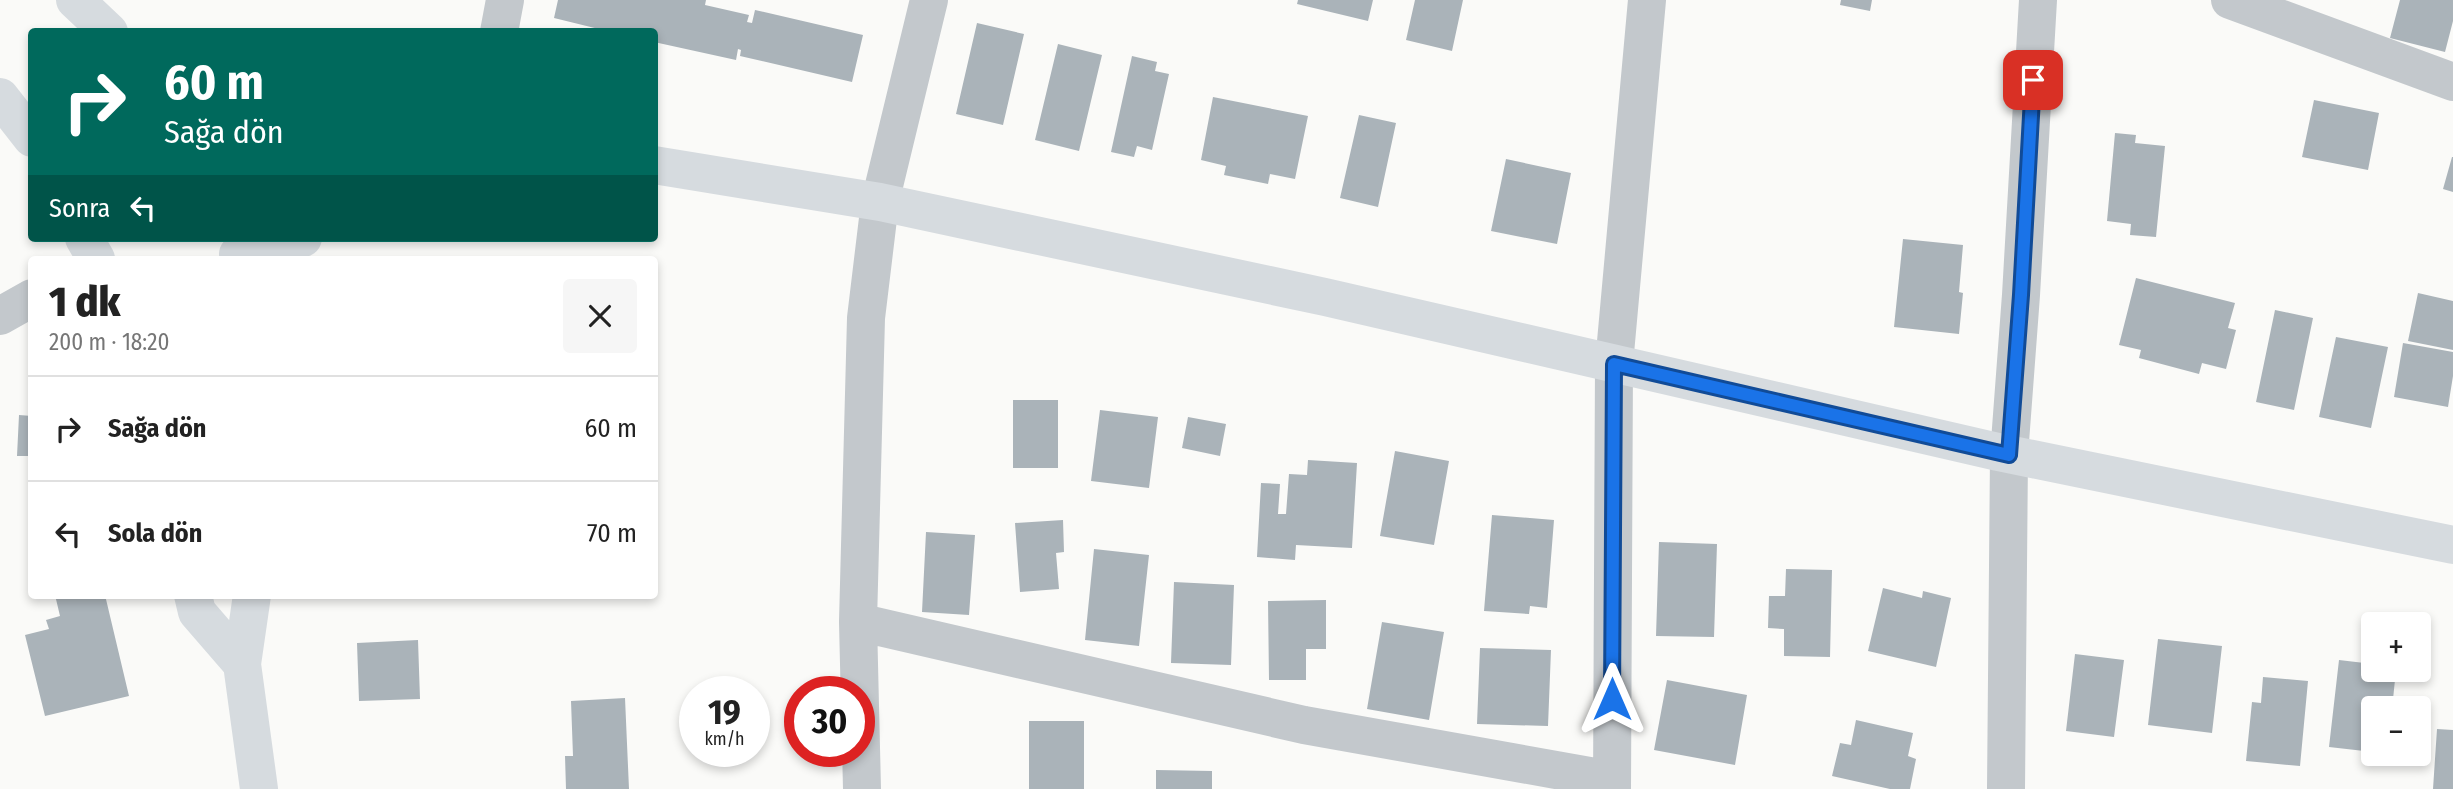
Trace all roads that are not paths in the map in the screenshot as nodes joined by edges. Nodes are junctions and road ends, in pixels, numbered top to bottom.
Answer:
1 (75, 0) edge
2 (505, 0) edge
3 (929, 0) edge
4 (1647, 0) edge
5 (2038, 0) edge
6 (2230, 0) edge
7 (105, 28) edge
8 (500, 28) edge
9 (2453, 82) edge
10 (0, 97) edge
11 (28, 133) edge
12 (658, 166) edge
13 (880, 202) junction
14 (282, 242) edge
15 (240, 250) edge
16 (28, 300) edge
17 (0, 316) edge
18 (1614, 364) junction
19 (2009, 455) junction
20 (2453, 545) edge
21 (194, 599) edge
22 (251, 599) edge
23 (858, 622) junction
24 (242, 664) junction
25 (1612, 785) edge
26 (259, 789) edge
27 (862, 789) edge
28 (2006, 789) edge

1 - 7 street
2 - 8 street
3 - 13 street
4 - 18 street
5 - 19 street
6 - 9 street
10 - 11 street
12 - 13 street
13 - 18 street
13 - 23 street
14 - 15 street
16 - 17 street
18 - 19 street
18 - 25 street
19 - 20 street
19 - 28 street
21 - 24 street
22 - 24 street
23 - 25 street
23 - 27 street
24 - 26 street

